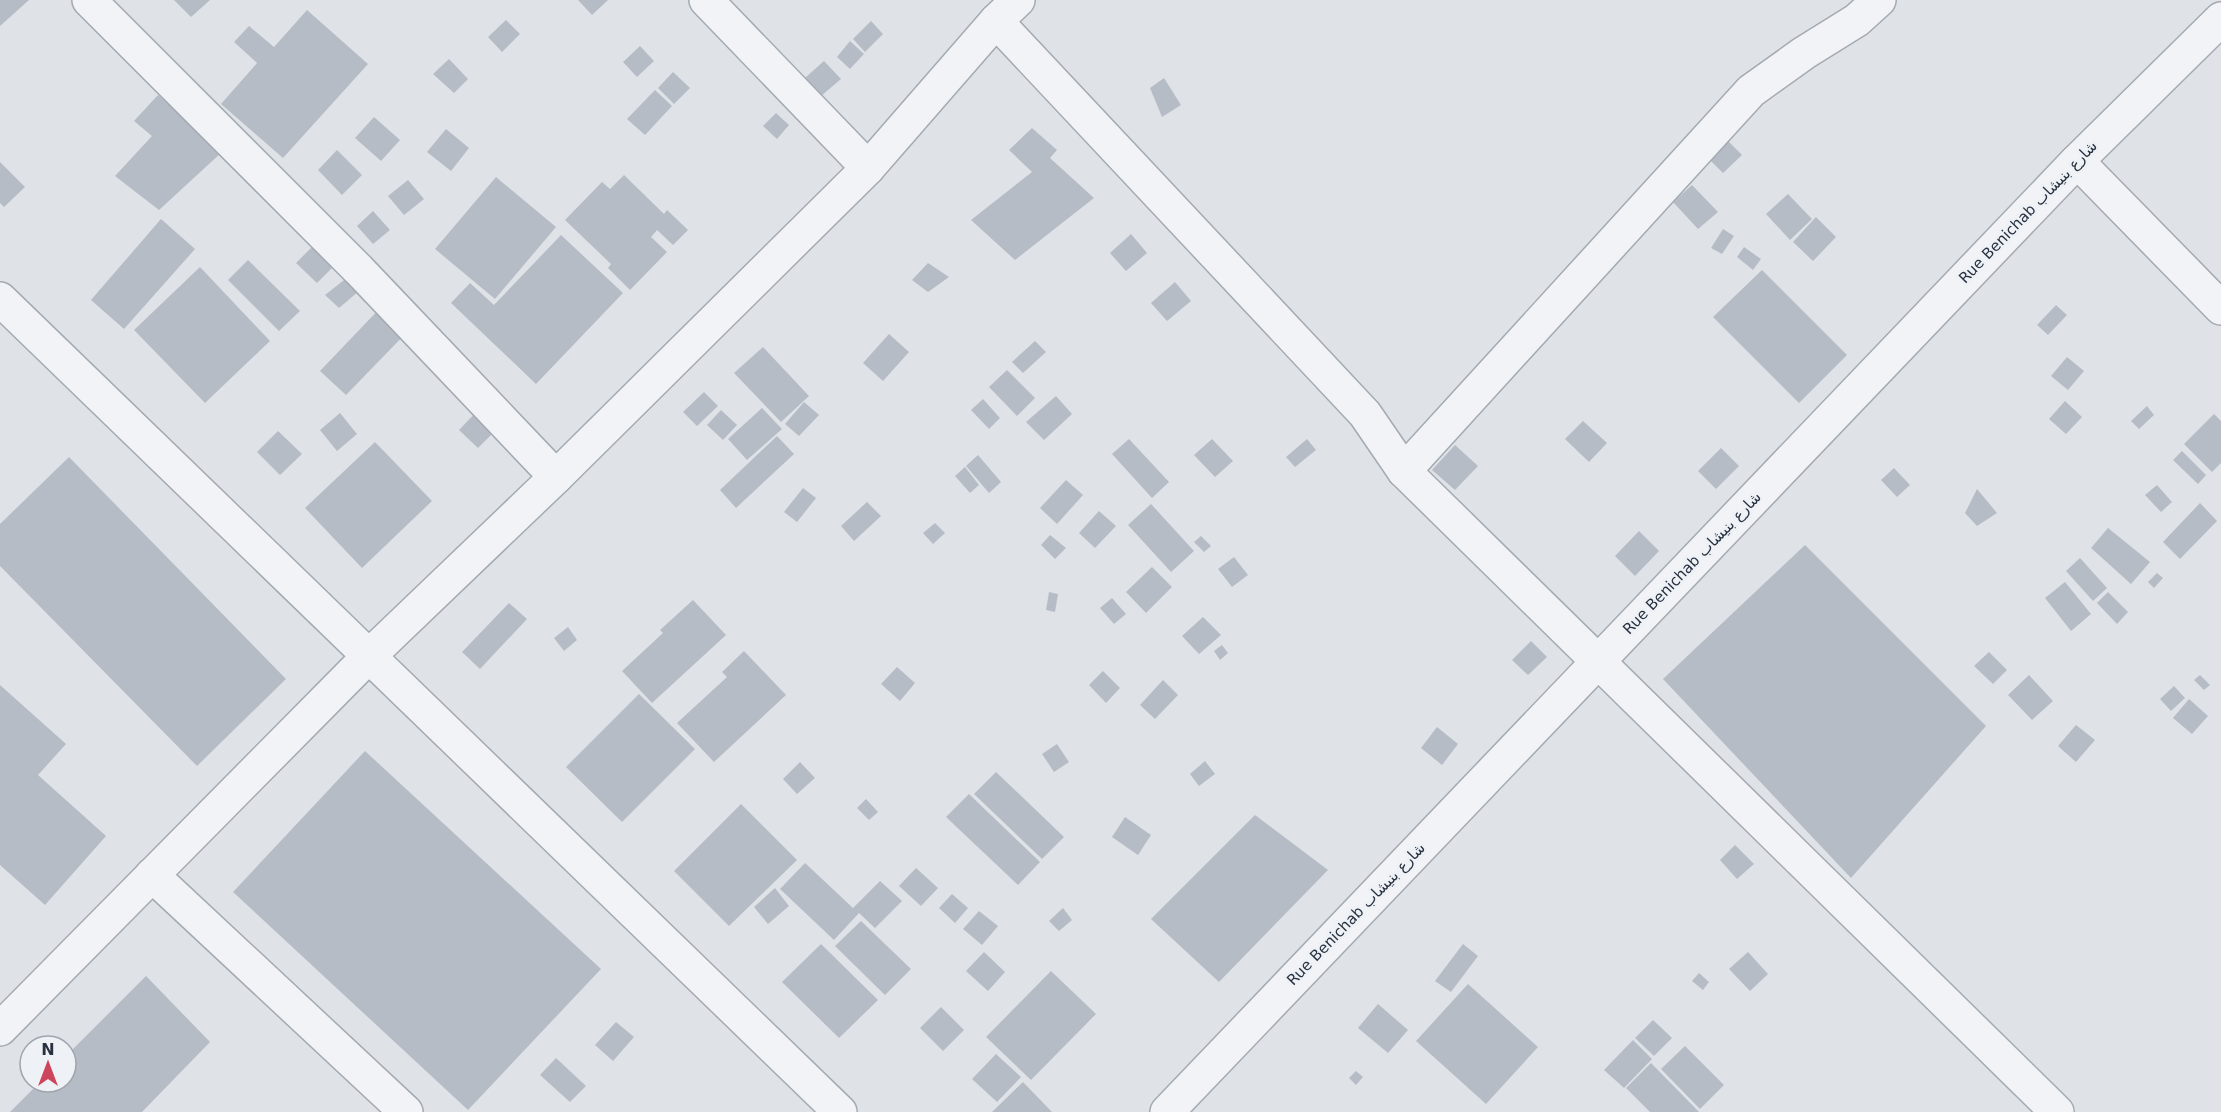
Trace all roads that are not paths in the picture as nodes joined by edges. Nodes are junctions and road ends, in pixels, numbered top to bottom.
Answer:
1 (88, 0) edge
2 (706, 0) edge
3 (1879, 0) edge
4 (1007, 11) edge
5 (2221, 19) edge
6 (2077, 160) junction
7 (868, 168) junction
8 (0, 299) edge
9 (2221, 308) edge
10 (1404, 471) junction
11 (556, 477) junction
12 (369, 656) junction
13 (1598, 662) junction
14 (152, 876) junction
15 (0, 1029) edge
16 (406, 1112) edge
17 (840, 1112) edge
18 (1167, 1112) edge
19 (2057, 1112) edge

1 - 11 street
2 - 7 street
3 - 10 street
4 - 7 street
4 - 10 street
5 - 6 street, Rue Benichab شارع بنيشاب
6 - 9 street
6 - 13 street, Rue Benichab شارع بنيشاب
7 - 11 street
8 - 12 street
10 - 13 street
11 - 12 street
12 - 14 street
12 - 17 street
13 - 18 street, Rue Benichab شارع بنيشاب
13 - 19 street
14 - 15 street
14 - 16 street

